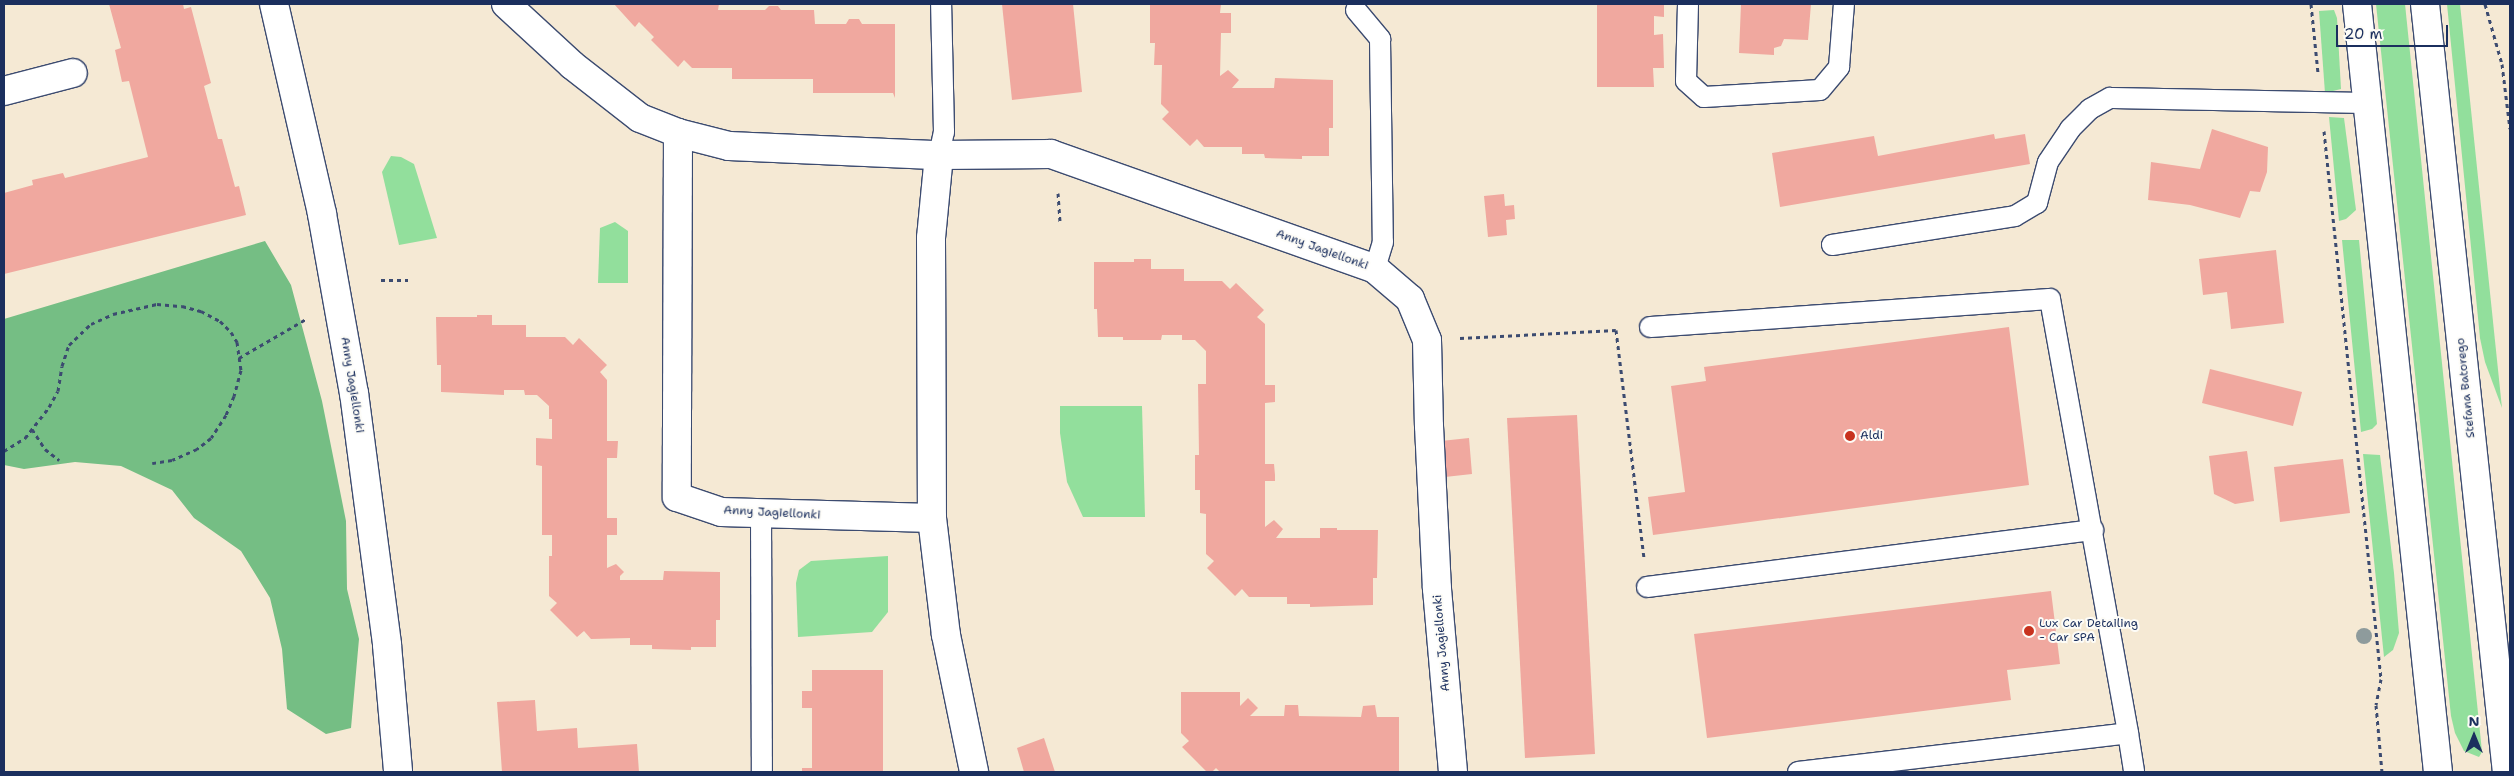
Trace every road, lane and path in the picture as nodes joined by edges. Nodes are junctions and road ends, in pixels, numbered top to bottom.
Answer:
1 (274, 4) edge
2 (506, 4) edge
3 (941, 4) edge
4 (1688, 4) edge
5 (1844, 4) edge
6 (2311, 4) edge
7 (2357, 4) edge
8 (2425, 4) edge
9 (2485, 4) edge
10 (1356, 10) dead end
11 (73, 73) dead end
12 (4, 91) edge
13 (2321, 103) junction
14 (2368, 103) junction
15 (2510, 129) edge
16 (678, 133) junction
17 (939, 155) junction
18 (1057, 184) dead end
19 (1060, 222) dead end
20 (1832, 244) dead end
21 (1375, 269) junction
22 (381, 280) dead end
23 (408, 280) dead end
24 (309, 316) dead end
25 (1650, 327) joint
26 (1616, 330) junction
27 (1427, 340) junction
28 (239, 358) junction
29 (32, 430) junction
30 (4, 451) edge
31 (59, 460) dead end
32 (152, 463) dead end
33 (761, 514) junction
34 (932, 518) junction
35 (2093, 530) junction
36 (1647, 587) joint
37 (2128, 733) junction
38 (398, 772) edge
39 (762, 772) edge
40 (974, 772) edge
41 (1453, 772) edge
42 (1798, 772) edge
43 (2134, 772) edge
44 (2382, 772) edge
45 (2438, 772) edge
46 (2506, 772) edge

1 - 38 street, Anny Jagiellonki
2 - 16 street, Anny Jagiellonki
3 - 17 lane
4 - 5 lane
6 - 13 path
7 - 14 street
8 - 46 street, Stefana Batorego
9 - 15 path
10 - 21 lane
11 - 12 street
13 - 14 lane
13 - 20 lane
13 - 44 path
14 - 45 street
16 - 17 street, Anny Jagiellonki
16 - 33 street, Anny Jagiellonki
17 - 21 street, Anny Jagiellonki
17 - 34 street
18 - 19 path
21 - 27 street, Anny Jagiellonki
22 - 23 path
24 - 28 path
25 - 26 path
25 - 35 lane
26 - 27 path
26 - 36 path
27 - 41 street, Anny Jagiellonki
28 - 29 path
28 - 32 path
29 - 30 path
29 - 31 path
33 - 34 street, Anny Jagiellonki
33 - 39 lane
34 - 40 street
35 - 36 lane
35 - 37 lane
37 - 42 lane
37 - 43 lane

